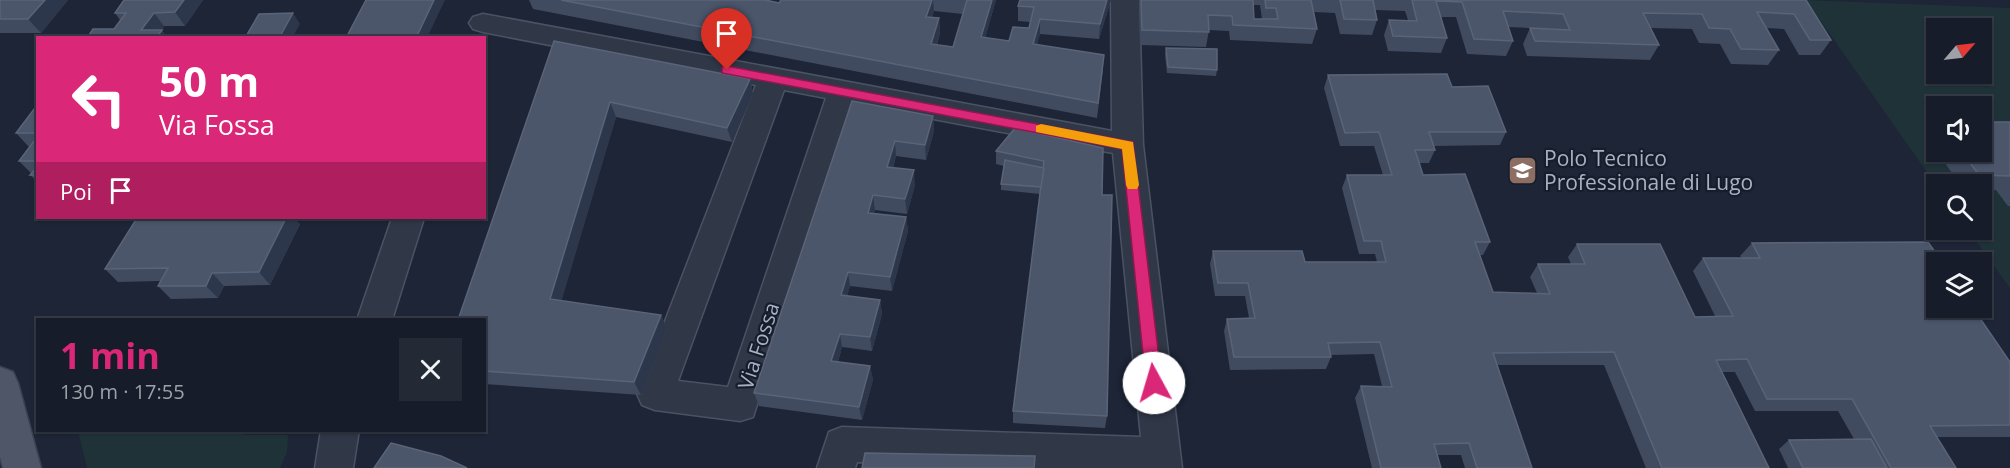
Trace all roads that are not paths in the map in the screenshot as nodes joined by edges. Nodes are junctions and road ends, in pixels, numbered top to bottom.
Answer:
1 (1125, 0) edge
2 (484, 20) edge
3 (773, 79) junction
4 (843, 92) junction
5 (1128, 145) junction
6 (408, 219) edge
7 (375, 318) edge
8 (0, 382) edge
9 (1163, 461) edge
10 (22, 468) edge
11 (836, 468) edge

1 - 5 street
2 - 3 street
3 - 4 street
3 - 4 street, Via Fossa
4 - 5 street
5 - 9 street
6 - 7 street
8 - 10 main road
9 - 11 street

